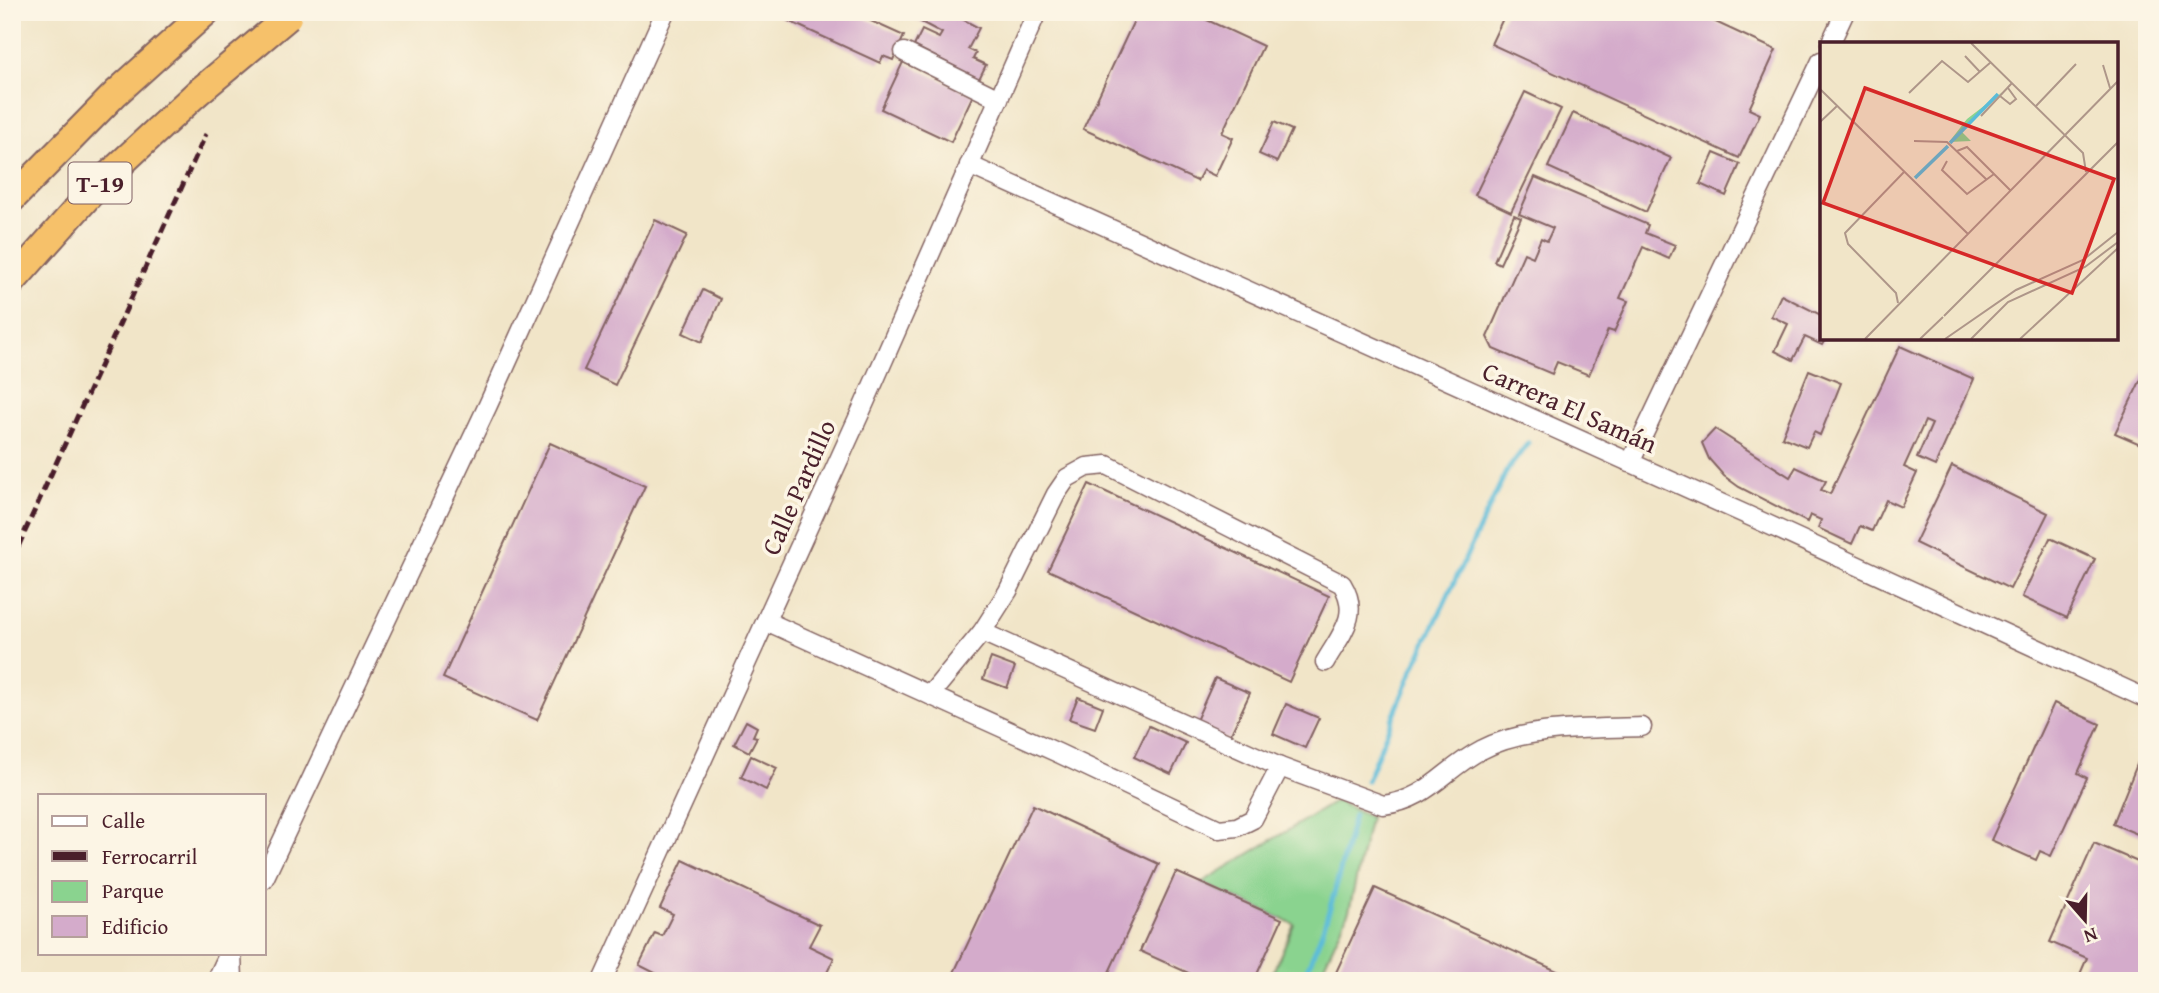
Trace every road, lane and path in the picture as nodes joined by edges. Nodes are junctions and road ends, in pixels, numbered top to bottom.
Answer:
1 (206, 12) edge
2 (665, 12) edge
3 (1037, 12) edge
4 (1845, 12) edge
5 (290, 15) edge
6 (1831, 42) edge
7 (904, 51) dead end
8 (1820, 63) edge
9 (999, 99) junction
10 (969, 165) junction
11 (12, 199) edge
12 (12, 282) edge
13 (1630, 463) junction
14 (766, 621) junction
15 (982, 632) junction
16 (1325, 662) dead end
17 (930, 695) junction
18 (2147, 699) edge
19 (1642, 727) dead end
20 (1280, 767) junction
21 (266, 875) edge
22 (230, 954) edge
23 (231, 954) edge
24 (216, 981) edge
25 (233, 981) edge
26 (602, 981) edge

1 - 11 highway
2 - 21 street
3 - 9 street, Calle Pardillo
4 - 6 street
5 - 12 highway, T-19, bridge
7 - 9 street
8 - 13 street
9 - 10 street, Calle Pardillo
10 - 13 street, Carrera El Samán
10 - 14 street, Calle Pardillo
13 - 18 street, Carrera El Samán
14 - 17 street
14 - 26 street, Calle Pardillo
15 - 16 street
15 - 17 street
15 - 20 street
17 - 20 street
19 - 20 street
22 - 24 street
23 - 25 street

